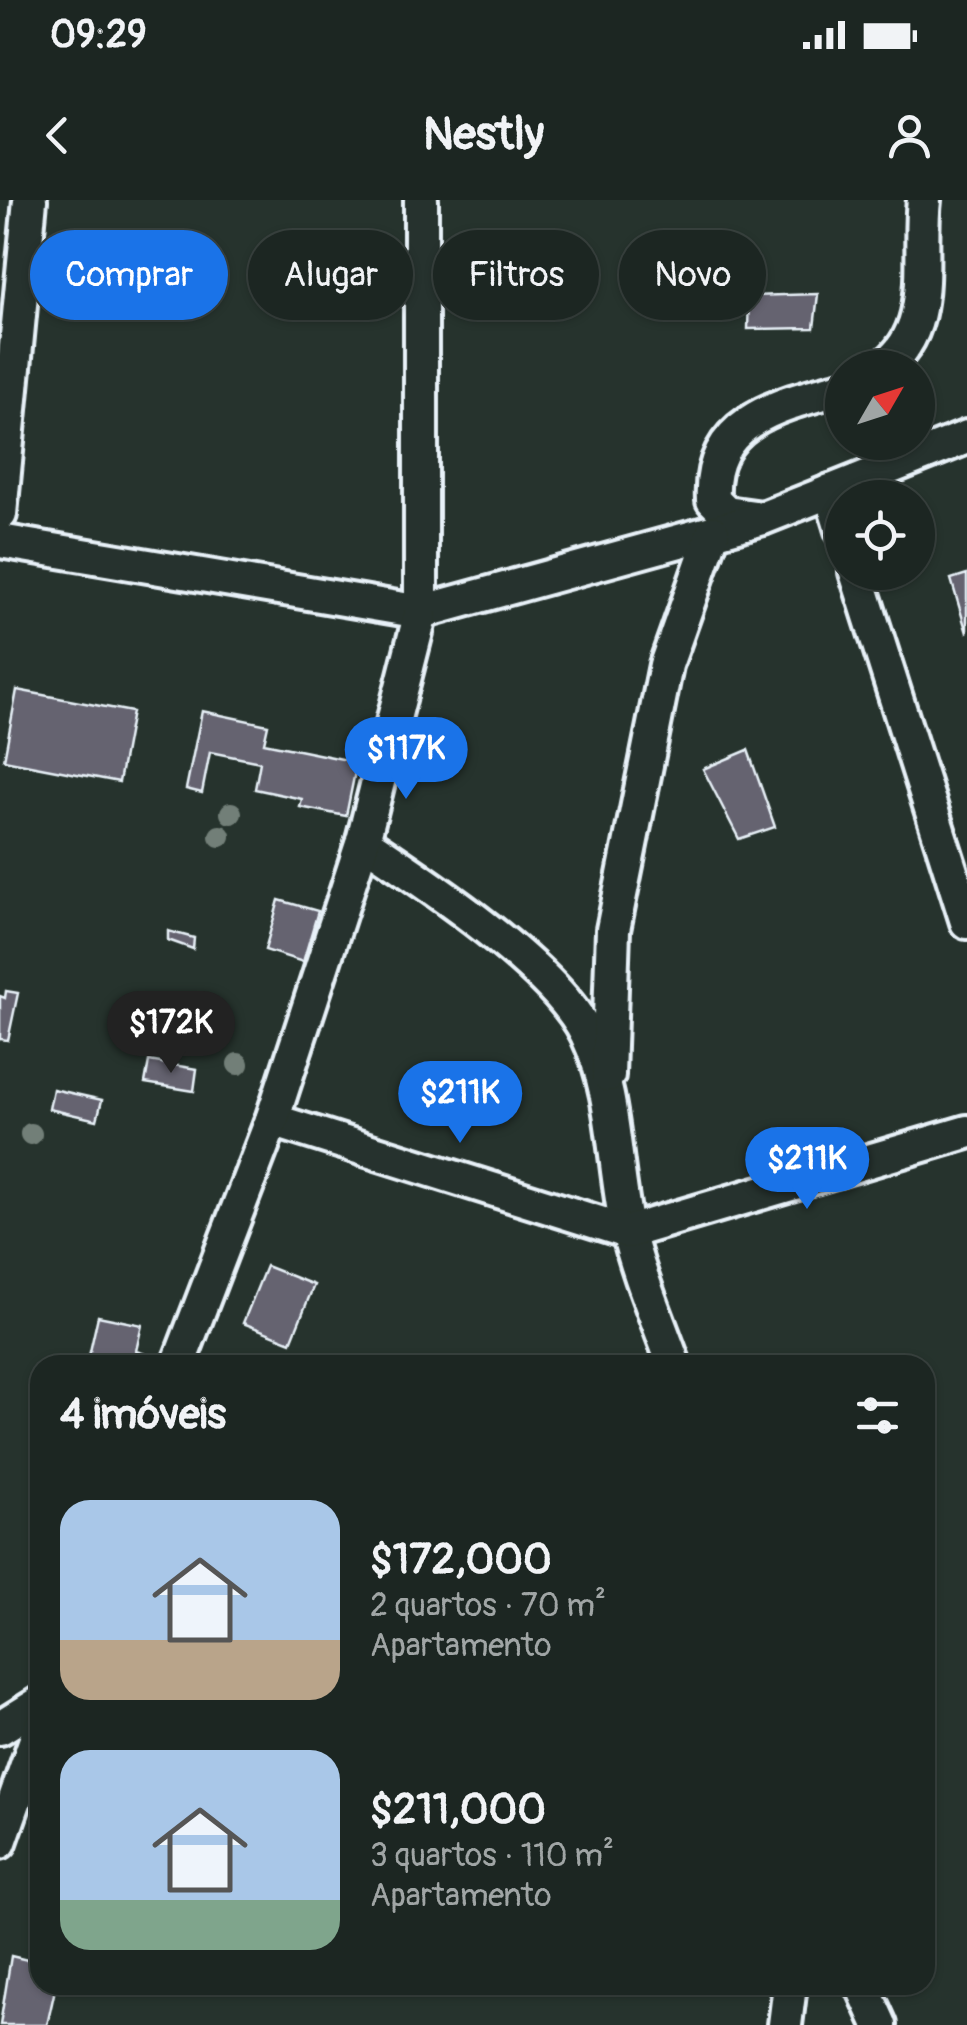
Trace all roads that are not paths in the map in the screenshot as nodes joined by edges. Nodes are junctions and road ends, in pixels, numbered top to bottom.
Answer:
1 (30, 200) edge
2 (421, 200) edge
3 (924, 200) edge
4 (901, 350) edge
5 (825, 393) edge
6 (967, 437) edge
7 (860, 480) edge
8 (825, 494) edge
9 (0, 514) edge
10 (763, 518) junction
11 (713, 532) junction
12 (0, 542) edge
13 (862, 590) edge
14 (421, 612) junction
15 (364, 841) junction
16 (967, 922) edge
17 (608, 1089) junction
18 (272, 1120) junction
19 (967, 1132) edge
20 (628, 1232) junction
21 (182, 1355) edge
22 (671, 1355) edge
23 (30, 1709) edge
24 (0, 1728) edge
25 (30, 1756) edge
26 (0, 1842) edge
27 (789, 1995) edge
28 (866, 1995) edge
29 (785, 2025) edge
30 (880, 2025) edge

1 - 9 street
2 - 14 street
3 - 4 street
5 - 10 street
6 - 7 street
8 - 10 street
10 - 11 street
11 - 14 street
11 - 17 street
12 - 14 street
13 - 16 street
14 - 15 street
15 - 17 street
15 - 18 street
17 - 20 street
18 - 20 street
18 - 21 street
19 - 20 street
20 - 22 street
23 - 24 street
25 - 26 street
27 - 29 street
28 - 30 street

